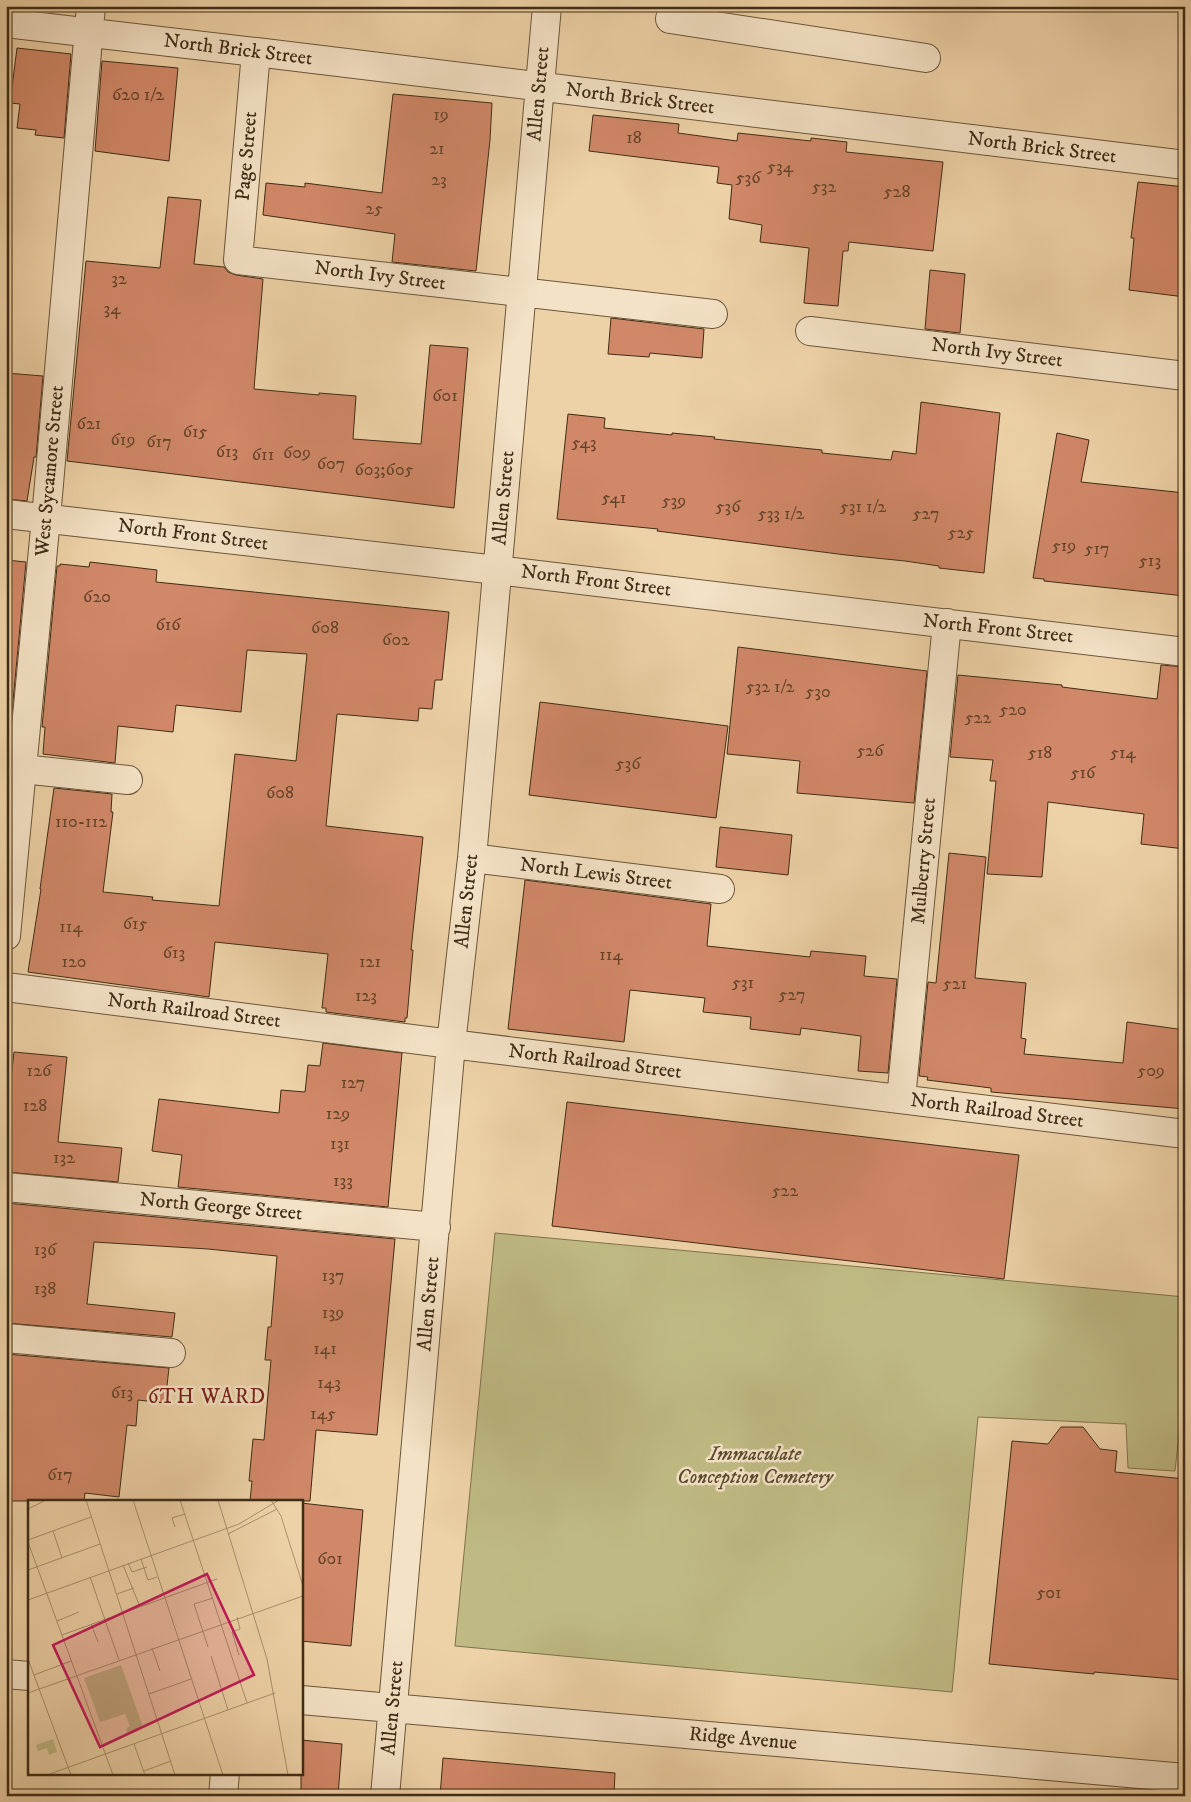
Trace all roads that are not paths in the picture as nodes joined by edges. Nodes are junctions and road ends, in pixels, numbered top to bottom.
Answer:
1 (547, 6) edge
2 (673, 6) edge
3 (90, 19) edge
4 (6, 23) edge
5 (256, 52) junction
6 (926, 58) dead end
7 (540, 86) junction
8 (1185, 165) edge
9 (238, 260) joint
10 (522, 292) junction
11 (713, 314) dead end
12 (810, 331) dead end
13 (1185, 376) edge
14 (6, 514) edge
15 (46, 518) junction
16 (497, 570) junction
17 (946, 624) junction
18 (1185, 652) edge
19 (16, 780) edge
20 (128, 780) dead end
21 (472, 858) junction
22 (720, 889) dead end
23 (6, 936) edge
24 (6, 987) edge
25 (451, 1044) junction
26 (901, 1099) junction
27 (1185, 1134) edge
28 (6, 1186) edge
29 (436, 1228) junction
30 (6, 1338) edge
31 (171, 1353) dead end
32 (6, 1674) edge
33 (28, 1676) edge
34 (302, 1700) edge
35 (393, 1709) junction
36 (225, 1774) edge
37 (1185, 1778) edge
38 (223, 1796) edge
39 (385, 1796) edge

1 - 7 street, Allen Street
2 - 6 street
3 - 4 street, North Brick Street
3 - 5 street, North Brick Street
3 - 15 street, West Sycamore Street
5 - 7 street, North Brick Street
5 - 9 street, Page Street
7 - 8 street, North Brick Street
7 - 10 street, Allen Street
9 - 10 street, North Ivy Street
10 - 11 street, North Ivy Street
10 - 16 street, Allen Street
12 - 13 street, North Ivy Street
14 - 15 street, North Front Street
15 - 16 street, North Front Street
15 - 19 street, West Sycamore Street
16 - 17 street, North Front Street
16 - 21 street, Allen Street
17 - 18 street, North Front Street
17 - 26 street, Mulberry Street
19 - 20 street
19 - 23 street, West Sycamore Street
21 - 22 street, North Lewis Street
21 - 25 street, Allen Street
24 - 25 street, North Railroad Street
25 - 26 street, North Railroad Street
25 - 29 street, Allen Street
26 - 27 street, North Railroad Street
28 - 29 street, North George Street
29 - 35 street, Allen Street
30 - 31 street
32 - 33 street
34 - 35 street, Ridge Avenue
35 - 37 street, Ridge Avenue
35 - 39 street, Allen Street
36 - 38 street

